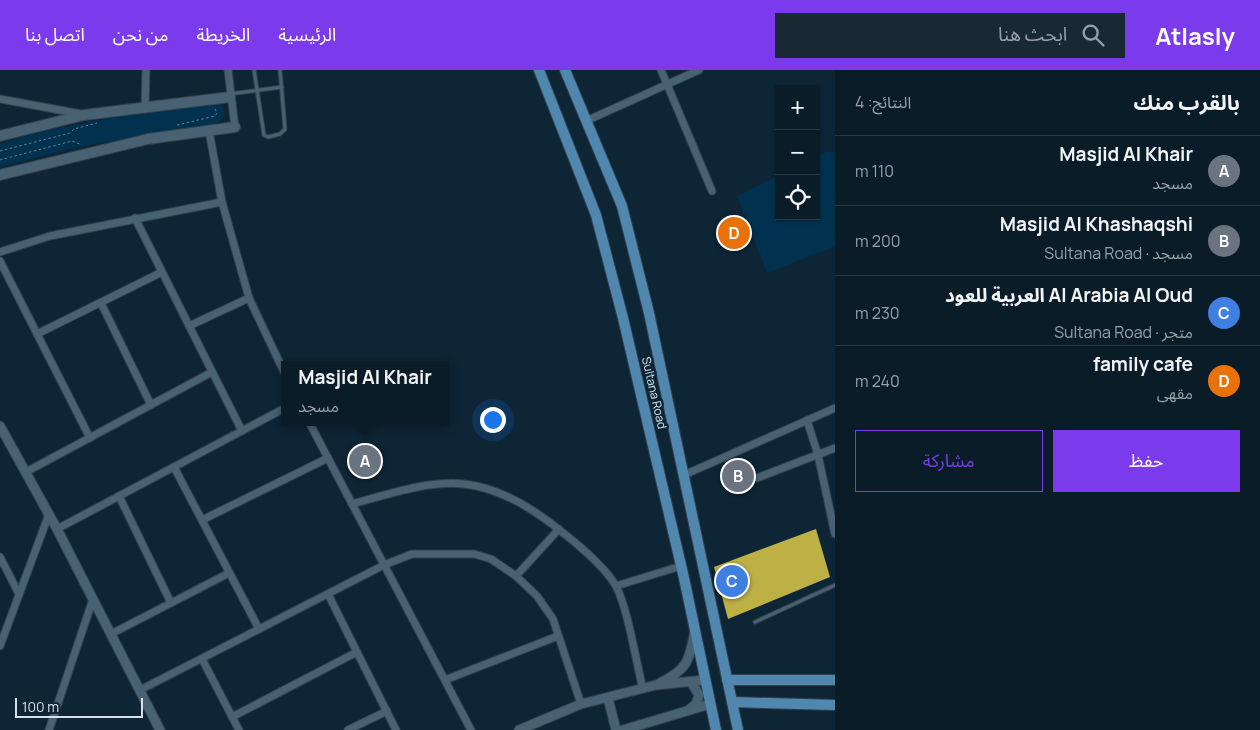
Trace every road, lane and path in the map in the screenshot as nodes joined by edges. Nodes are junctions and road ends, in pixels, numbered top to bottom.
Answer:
1 (146, 70) edge
2 (228, 70) edge
3 (254, 70) edge
4 (280, 70) edge
5 (539, 70) edge
6 (564, 70) edge
7 (661, 70) edge
8 (699, 70) edge
9 (667, 85) junction
10 (282, 88) junction
11 (257, 91) junction
12 (230, 96) junction
13 (0, 99) edge
14 (146, 109) junction
15 (212, 109) dead end
16 (84, 115) junction
17 (586, 121) junction
18 (99, 123) dead end
19 (177, 125) dead end
20 (235, 127) joint
21 (209, 131) junction
22 (0, 136) edge
23 (87, 144) dead end
24 (0, 151) edge
25 (0, 160) edge
26 (0, 175) edge
27 (712, 191) dead end
28 (222, 202) junction
29 (135, 218) junction
30 (0, 252) edge
31 (0, 261) edge
32 (162, 272) junction
33 (249, 298) junction
34 (101, 303) junction
35 (189, 326) junction
36 (37, 334) junction
37 (281, 366) edge
38 (212, 372) junction
39 (151, 405) junction
40 (835, 408) edge
41 (281, 410) edge
42 (806, 420) junction
43 (0, 426) edge
44 (311, 426) edge
45 (242, 431) junction
46 (90, 438) junction
47 (835, 448) edge
48 (818, 455) junction
49 (328, 458) junction
50 (174, 467) junction
51 (26, 472) junction
52 (684, 475) junction
53 (758, 478) dead end
54 (119, 496) junction
55 (352, 504) junction
56 (49, 514) junction
57 (202, 520) junction
58 (58, 529) junction
59 (559, 529) junction
60 (835, 534) edge
61 (0, 557) edge
62 (384, 565) junction
63 (681, 566) junction
64 (229, 573) junction
65 (516, 576) junction
66 (835, 585) edge
67 (616, 586) junction
68 (19, 594) junction
69 (328, 594) junction
70 (93, 599) junction
71 (171, 603) junction
72 (755, 622) dead end
73 (259, 629) junction
74 (695, 631) junction
75 (111, 634) junction
76 (558, 636) junction
77 (0, 646) edge
78 (357, 652) junction
79 (202, 659) junction
80 (445, 680) junction
81 (706, 680) junction
82 (728, 680) junction
83 (835, 680) edge
84 (691, 682) junction
85 (656, 685) junction
86 (643, 689) junction
87 (140, 690) junction
88 (608, 698) junction
89 (732, 702) junction
90 (581, 704) junction
91 (710, 704) junction
92 (835, 705) edge
93 (690, 710) junction
94 (387, 711) junction
95 (232, 717) junction
96 (51, 728) edge
97 (160, 730) edge
98 (239, 730) edge
99 (348, 730) edge
100 (396, 730) edge
101 (471, 730) edge
102 (518, 730) edge
103 (616, 730) edge
104 (623, 730) edge
105 (716, 730) edge
106 (738, 730) edge

1 - 14 street
2 - 12 street
3 - 11 lane
4 - 10 lane
5 - 63 main road, Sultana Road
6 - 17 main road, Sultana Road
7 - 9 street
8 - 9 street
9 - 17 street
9 - 27 street
10 - 11 lane
10 - 11 lane
11 - 12 lane
12 - 14 main road
12 - 20 street
13 - 16 street
14 - 16 main road
15 - 19 path
16 - 22 main road
17 - 52 main road, Sultana Road
18 - 24 path
20 - 21 main road
21 - 26 main road
21 - 28 street
23 - 25 path
28 - 29 street
28 - 33 street
29 - 30 street
29 - 32 street
31 - 36 street
32 - 34 street
32 - 35 street
33 - 35 street
33 - 37 street
34 - 36 street
34 - 39 street
35 - 38 street
36 - 46 street
38 - 39 street
38 - 45 street
39 - 46 street
40 - 42 street
41 - 45 street
42 - 48 street
42 - 52 street
43 - 51 street
44 - 49 street
45 - 50 street
46 - 51 street
47 - 48 street
48 - 53 street
48 - 60 street
49 - 55 street
49 - 57 street
50 - 54 street
50 - 57 street
51 - 56 street
52 - 82 main road, Sultana Road
54 - 58 street
54 - 71 street
55 - 59 street
55 - 62 street
56 - 58 street
56 - 68 street
57 - 64 street
58 - 70 street
59 - 65 street
59 - 67 street
61 - 68 street
62 - 65 street
62 - 69 street
62 - 80 street
63 - 67 street
63 - 74 main road, Sultana Road
64 - 71 street
64 - 73 street
65 - 76 street
66 - 72 lane
67 - 86 street
68 - 77 street
69 - 73 street
69 - 78 street
70 - 75 street
70 - 96 street
71 - 75 street
73 - 79 street
74 - 81 main road, Sultana Road
74 - 85 street
75 - 87 street
76 - 80 street
76 - 90 street
78 - 94 street
78 - 95 street
79 - 87 street
79 - 95 street
80 - 101 street
81 - 84 street
81 - 91 main road, Sultana Road
82 - 83 main road
82 - 89 main road, Sultana Road
84 - 85 street
84 - 93 street
85 - 86 street
86 - 88 street
87 - 97 street
88 - 90 street
88 - 103 street
89 - 92 main road
89 - 106 main road, Sultana Road
90 - 102 street
91 - 93 street
91 - 105 main road, Sultana Road
93 - 104 street
94 - 99 street
94 - 100 street
95 - 98 street

